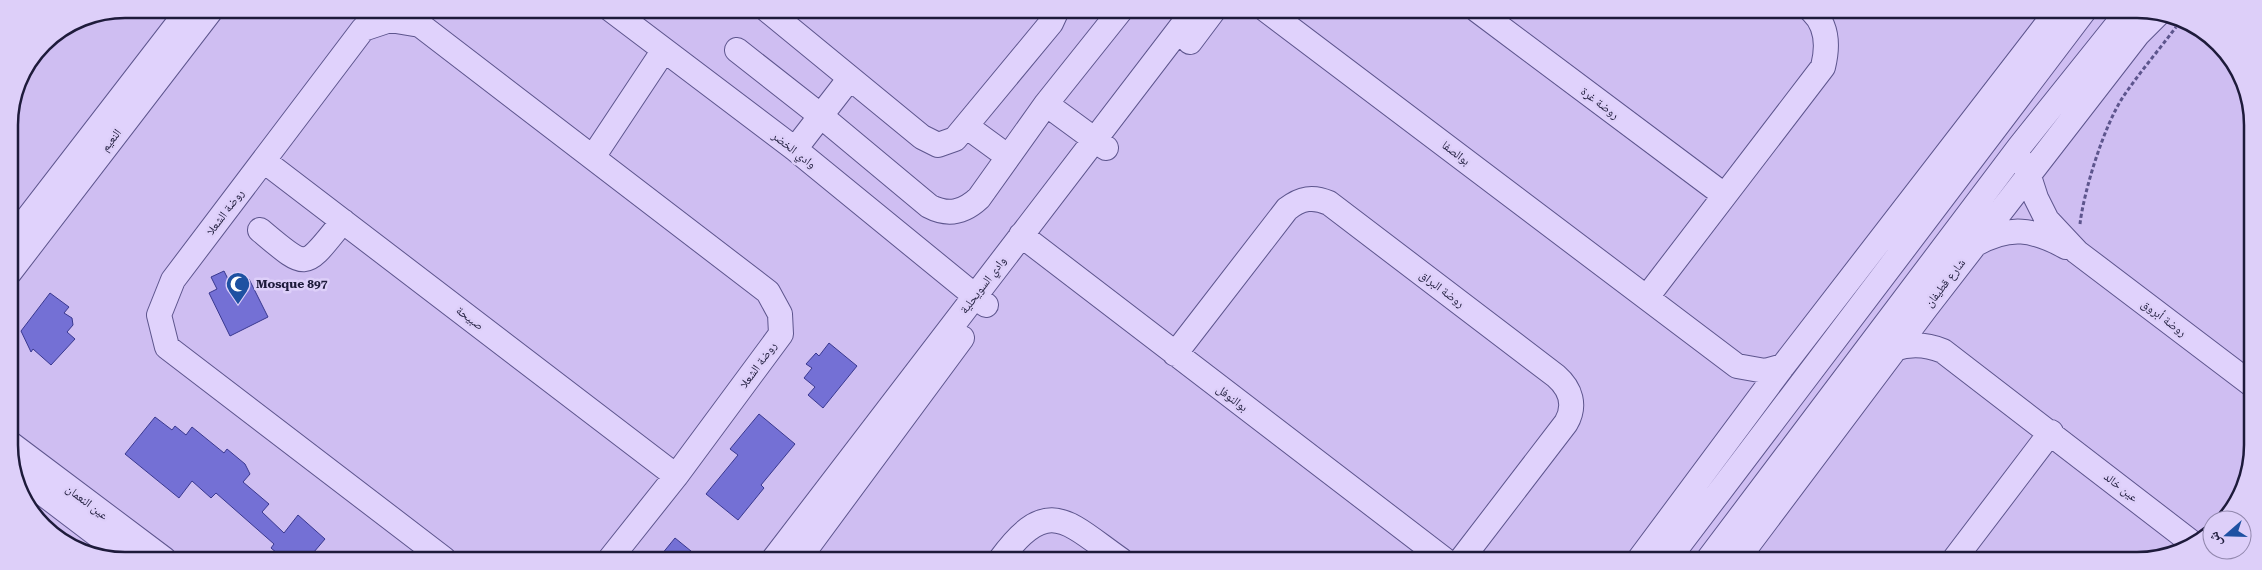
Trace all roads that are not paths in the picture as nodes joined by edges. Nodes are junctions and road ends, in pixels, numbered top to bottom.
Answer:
1 (182, 18) edge
2 (204, 18) edge
3 (622, 18) edge
4 (776, 18) edge
5 (1053, 18) edge
6 (1115, 18) edge
7 (1188, 18) edge
8 (1207, 18) edge
9 (1277, 18) edge
10 (1488, 18) edge
11 (1817, 18) edge
12 (2052, 18) edge
13 (2079, 18) edge
14 (2122, 18) edge
15 (2153, 19) edge
16 (664, 50) junction
17 (737, 50) dead end
18 (850, 78) junction
19 (1046, 104) junction
20 (821, 116) junction
21 (966, 126) junction
22 (1100, 144) junction
23 (2020, 146) junction
24 (795, 150) junction
25 (1007, 156) junction
26 (592, 157) junction
27 (264, 161) junction
28 (2029, 175) junction
29 (1724, 195) junction
30 (343, 221) junction
31 (260, 230) dead end
32 (18, 233) edge
33 (1027, 240) junction
34 (1976, 244) junction
35 (2077, 252) junction
36 (1647, 297) junction
37 (980, 301) junction
38 (1926, 308) junction
39 (1894, 350) junction
40 (1943, 351) junction
41 (1174, 354) junction
42 (1737, 366) junction
43 (1783, 366) junction
44 (2244, 379) edge
45 (1751, 410) junction
46 (2050, 432) junction
47 (18, 449) edge
48 (676, 476) junction
49 (23, 478) edge
50 (2188, 539) edge
51 (120, 552) edge
52 (155, 552) edge
53 (435, 552) edge
54 (616, 552) edge
55 (779, 552) edge
56 (804, 552) edge
57 (1007, 552) edge
58 (1110, 552) edge
59 (1434, 552) edge
60 (1467, 552) edge
61 (1644, 552) edge
62 (1673, 552) edge
63 (1713, 552) edge
64 (1741, 552) edge
65 (1960, 552) edge

1 - 32 street, النعيم
2 - 32 street, النعيم
3 - 16 street, وادي الخضر
4 - 18 street
5 - 21 street
6 - 19 street
7 - 22 street, وادي السويحلية
8 - 22 street, وادي السويحلية
9 - 36 street, بوالصفا
10 - 29 street, روضة غرة
11 - 29 street
12 - 43 street
13 - 62 street
14 - 23 street, شارع قطيفان
15 - 28 street, شارع قطيفان
16 - 24 street, وادي الخضر
16 - 26 street
17 - 20 street
18 - 20 street
18 - 21 street
19 - 22 street
19 - 25 street
20 - 24 street
20 - 25 street
21 - 25 street
22 - 33 street, وادي السويحلية
23 - 28 street, روضة أبروق
23 - 63 street, شارع قطيفان
24 - 37 street, وادي الخضر
26 - 27 street, روضة الشعلا
26 - 48 street, روضة الشعلا
27 - 30 street, صبيحة
27 - 53 street, روضة الشعلا
28 - 34 street, شارع قطيفان
28 - 35 street, روضة أبروق
29 - 36 street
30 - 31 street
30 - 48 street, صبيحة
33 - 37 street, وادي السويحلية
33 - 41 street, بوالنوفل
34 - 35 street, روضة أبروق
34 - 38 street, شارع قطيفان
35 - 44 street, روضة أبروق
36 - 42 street, بوالصفا
37 - 55 street, وادي السويحلية
37 - 56 street, وادي السويحلية
38 - 39 street, شارع قطيفان
38 - 40 street, عين خالد
39 - 40 street, عين خالد
39 - 64 street, شارع قطيفان
40 - 46 street, عين خالد
41 - 59 street, بوالنوفل
41 - 60 street, روضة البراق
42 - 43 street, بوالصفا
42 - 45 street, بوالصفا
43 - 45 street
45 - 61 street
46 - 50 street, عين خالد
46 - 65 street
47 - 52 street, عين النعمان
48 - 54 street, روضة الشعلا
49 - 51 street, عين النعمان
57 - 58 street

